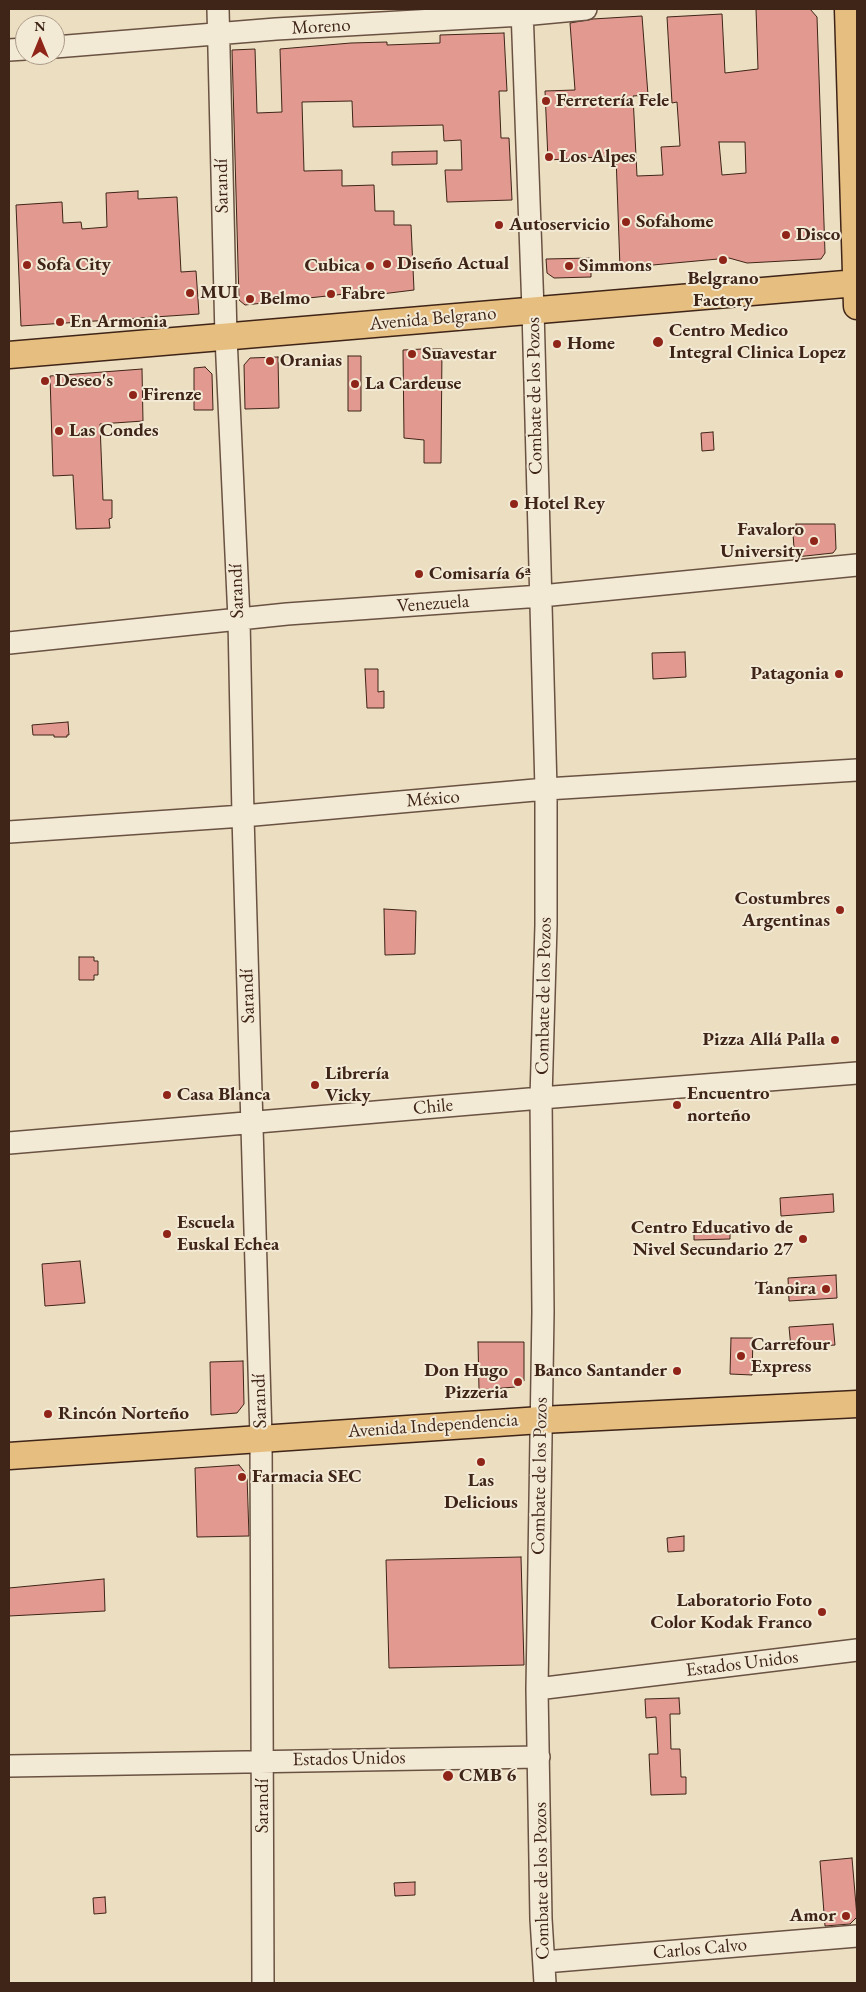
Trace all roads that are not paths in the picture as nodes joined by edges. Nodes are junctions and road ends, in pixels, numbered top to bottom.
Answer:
1 (218, 9) edge
2 (586, 9) edge
3 (848, 9) edge
4 (522, 12) edge
5 (218, 34) junction
6 (65, 46) edge
7 (857, 290) edge
8 (533, 310) junction
9 (226, 337) junction
10 (9, 355) edge
11 (857, 565) edge
12 (541, 596) junction
13 (239, 619) junction
14 (9, 643) edge
15 (857, 770) edge
16 (546, 788) junction
17 (243, 816) junction
18 (9, 832) edge
19 (857, 1073) edge
20 (541, 1098) junction
21 (251, 1122) junction
22 (9, 1143) edge
23 (857, 1404) edge
24 (541, 1420) junction
25 (261, 1437) junction
26 (9, 1456) edge
27 (857, 1650) edge
28 (537, 1689) junction
29 (539, 1757) junction
30 (263, 1760) junction
31 (9, 1766) edge
32 (857, 1936) edge
33 (544, 1962) junction
34 (263, 1983) edge
35 (544, 1983) edge

1 - 5 street, Sarandí
2 - 4 street, Moreno
3 - 7 main road
4 - 5 street, Moreno
4 - 8 street, Combate de los Pozos
5 - 6 street, Moreno
5 - 9 street, Sarandí
7 - 8 main road, Avenida Belgrano
8 - 9 main road, Avenida Belgrano
8 - 12 street, Combate de los Pozos
9 - 10 main road, Avenida Belgrano
9 - 13 street, Sarandí
11 - 12 street, Venezuela
12 - 13 street, Venezuela
12 - 16 street, Combate de los Pozos
13 - 14 street, Venezuela
13 - 17 street, Sarandí
15 - 16 street, México
16 - 17 street, México
16 - 20 street, Combate de los Pozos
17 - 18 street, México
17 - 21 street, Sarandí
19 - 20 street, Chile
20 - 21 street, Chile
20 - 24 street, Combate de los Pozos
21 - 22 street, Chile
21 - 25 street, Sarandí
23 - 24 main road, Avenida Independencia
24 - 25 main road, Avenida Independencia
24 - 28 street, Combate de los Pozos
25 - 26 main road, Avenida Independencia
25 - 30 street, Sarandí
27 - 28 street, Estados Unidos
28 - 29 street, Combate de los Pozos
29 - 30 street, Estados Unidos
29 - 33 street, Combate de los Pozos
30 - 31 street, Estados Unidos
30 - 34 street, Sarandí
32 - 33 street, Carlos Calvo
33 - 35 street, Combate de los Pozos

